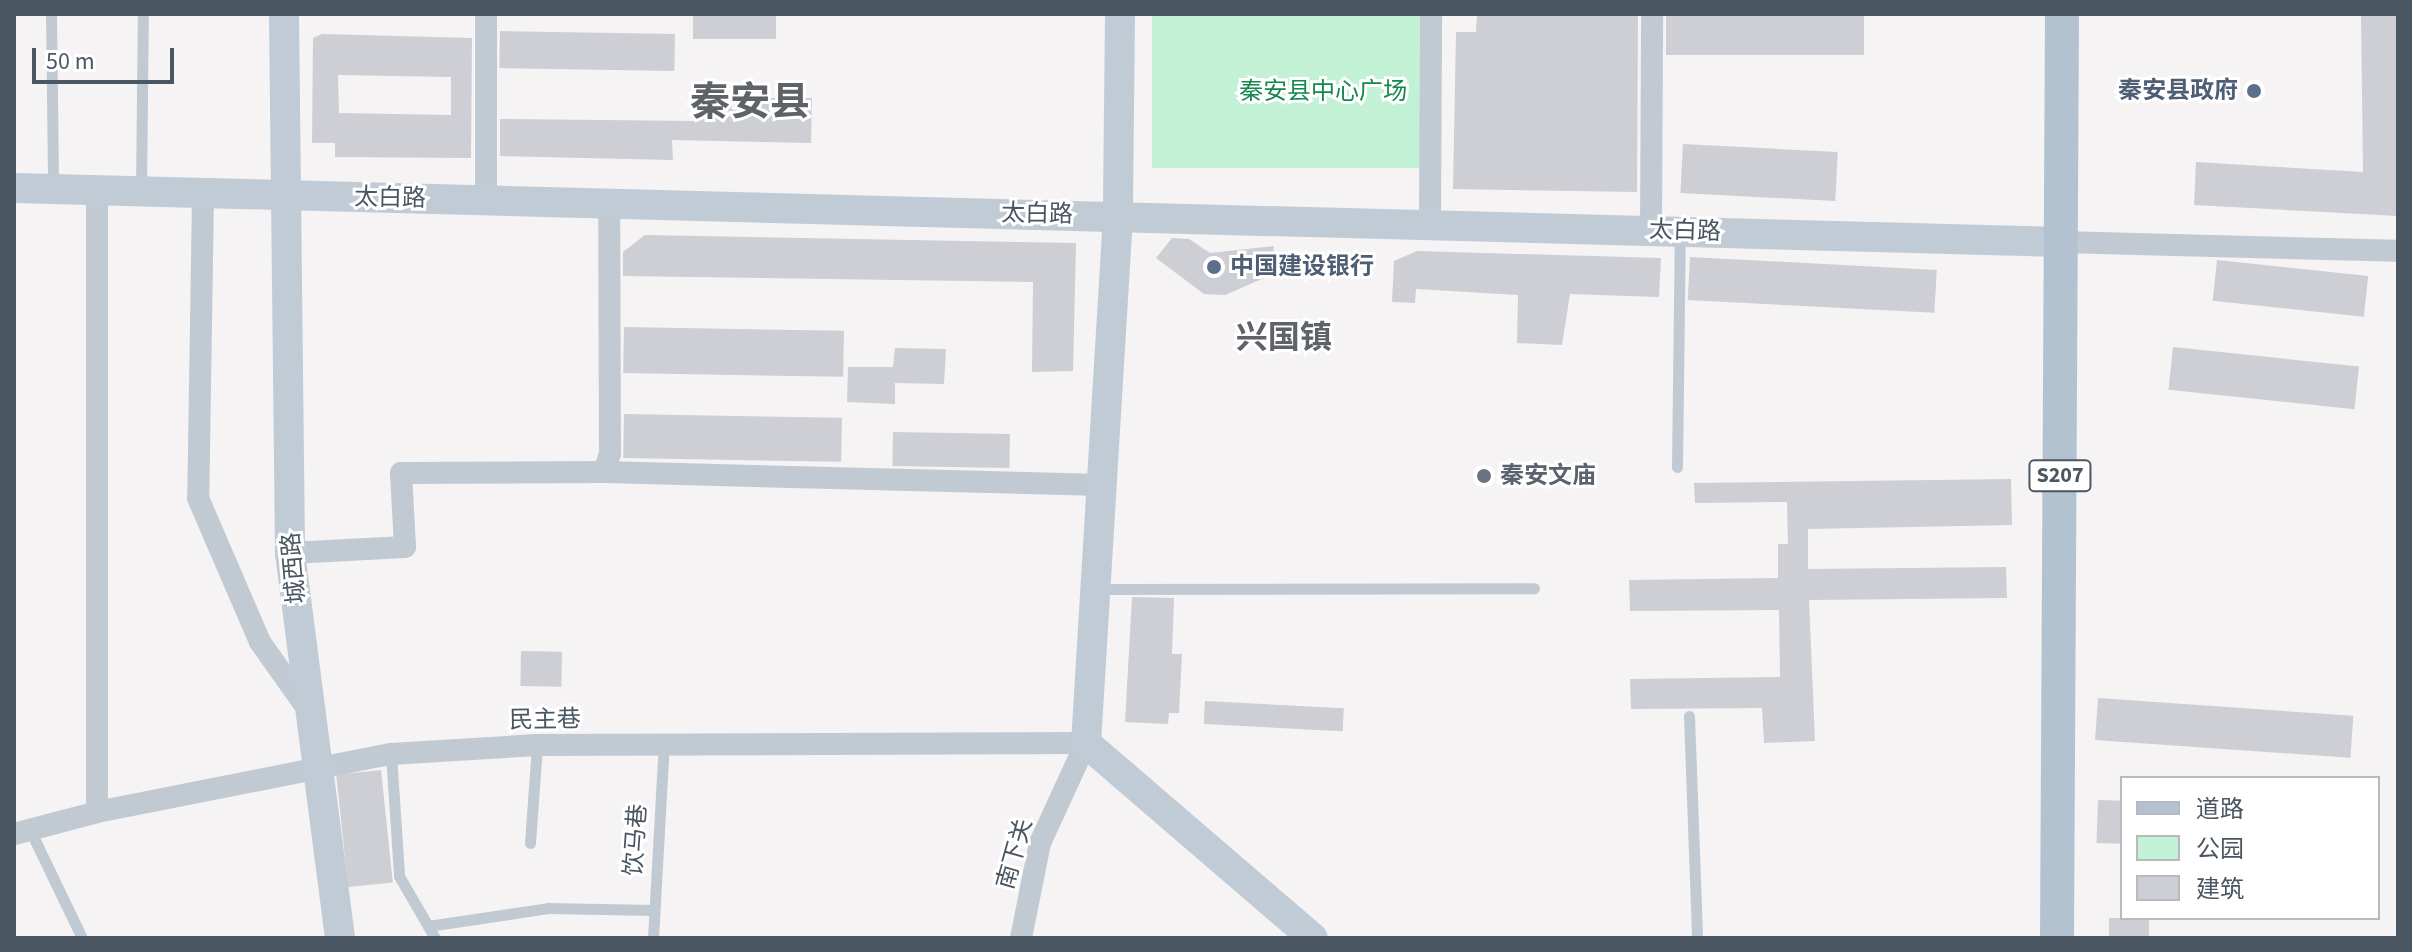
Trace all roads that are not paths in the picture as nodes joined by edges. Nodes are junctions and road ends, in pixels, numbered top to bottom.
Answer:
1 (51, 14) edge
2 (143, 14) edge
3 (284, 14) edge
4 (486, 14) edge
5 (1120, 14) edge
6 (1431, 14) edge
7 (1652, 14) edge
8 (2062, 14) edge
9 (14, 188) edge
10 (53, 188) junction
11 (97, 189) junction
12 (141, 192) junction
13 (203, 196) junction
14 (286, 196) junction
15 (486, 201) junction
16 (609, 203) junction
17 (1118, 216) junction
18 (1430, 224) junction
19 (1665, 231) junction
20 (2061, 242) junction
21 (2398, 251) edge
22 (1677, 467) dead end
23 (604, 472) junction
24 (1101, 485) junction
25 (290, 553) junction
26 (1534, 588) dead end
27 (1095, 589) junction
28 (312, 715) junction
29 (1689, 716) dead end
30 (1086, 743) junction
31 (664, 744) junction
32 (537, 745) junction
33 (391, 754) junction
34 (317, 771) junction
35 (97, 812) junction
36 (22, 832) edge
37 (530, 843) dead end
38 (654, 910) junction
39 (428, 926) junction
40 (82, 938) edge
41 (340, 938) edge
42 (435, 938) edge
43 (653, 938) edge
44 (1021, 938) edge
45 (1313, 938) edge
46 (1697, 938) edge
47 (2057, 938) edge

1 - 10 lane
2 - 12 lane
3 - 14 main road, 城西路
4 - 15 street
5 - 17 main road
6 - 18 street
7 - 19 street
8 - 20 main road, S207
9 - 10 main road, 太白路
10 - 11 main road, 太白路
11 - 12 main road, 太白路
11 - 35 street
12 - 13 main road, 太白路
13 - 14 main road, 太白路
13 - 28 street
14 - 15 main road, 太白路
14 - 25 main road, 城西路
15 - 16 main road, 太白路
16 - 17 main road, 太白路
16 - 23 street
17 - 18 main road, 太白路
17 - 24 main road
18 - 19 main road, 太白路
19 - 20 main road, 太白路
19 - 22 lane
20 - 21 street
20 - 47 main road, S207
23 - 24 street
23 - 25 street
24 - 27 main road
25 - 28 main road, 城西路
26 - 27 lane
27 - 30 main road
28 - 34 main road, 城西路
29 - 46 lane
30 - 31 street, 民主巷
30 - 44 street, 南下关
30 - 45 main road
31 - 32 street, 民主巷
31 - 38 lane, 饮马巷
32 - 33 street, 民主巷
32 - 37 lane
33 - 34 street, 民主巷
33 - 39 lane
34 - 35 street, 民主巷
34 - 41 main road, 城西路
35 - 36 street, 民主巷
36 - 40 lane
38 - 39 lane
38 - 43 lane, 饮马巷
39 - 42 lane

